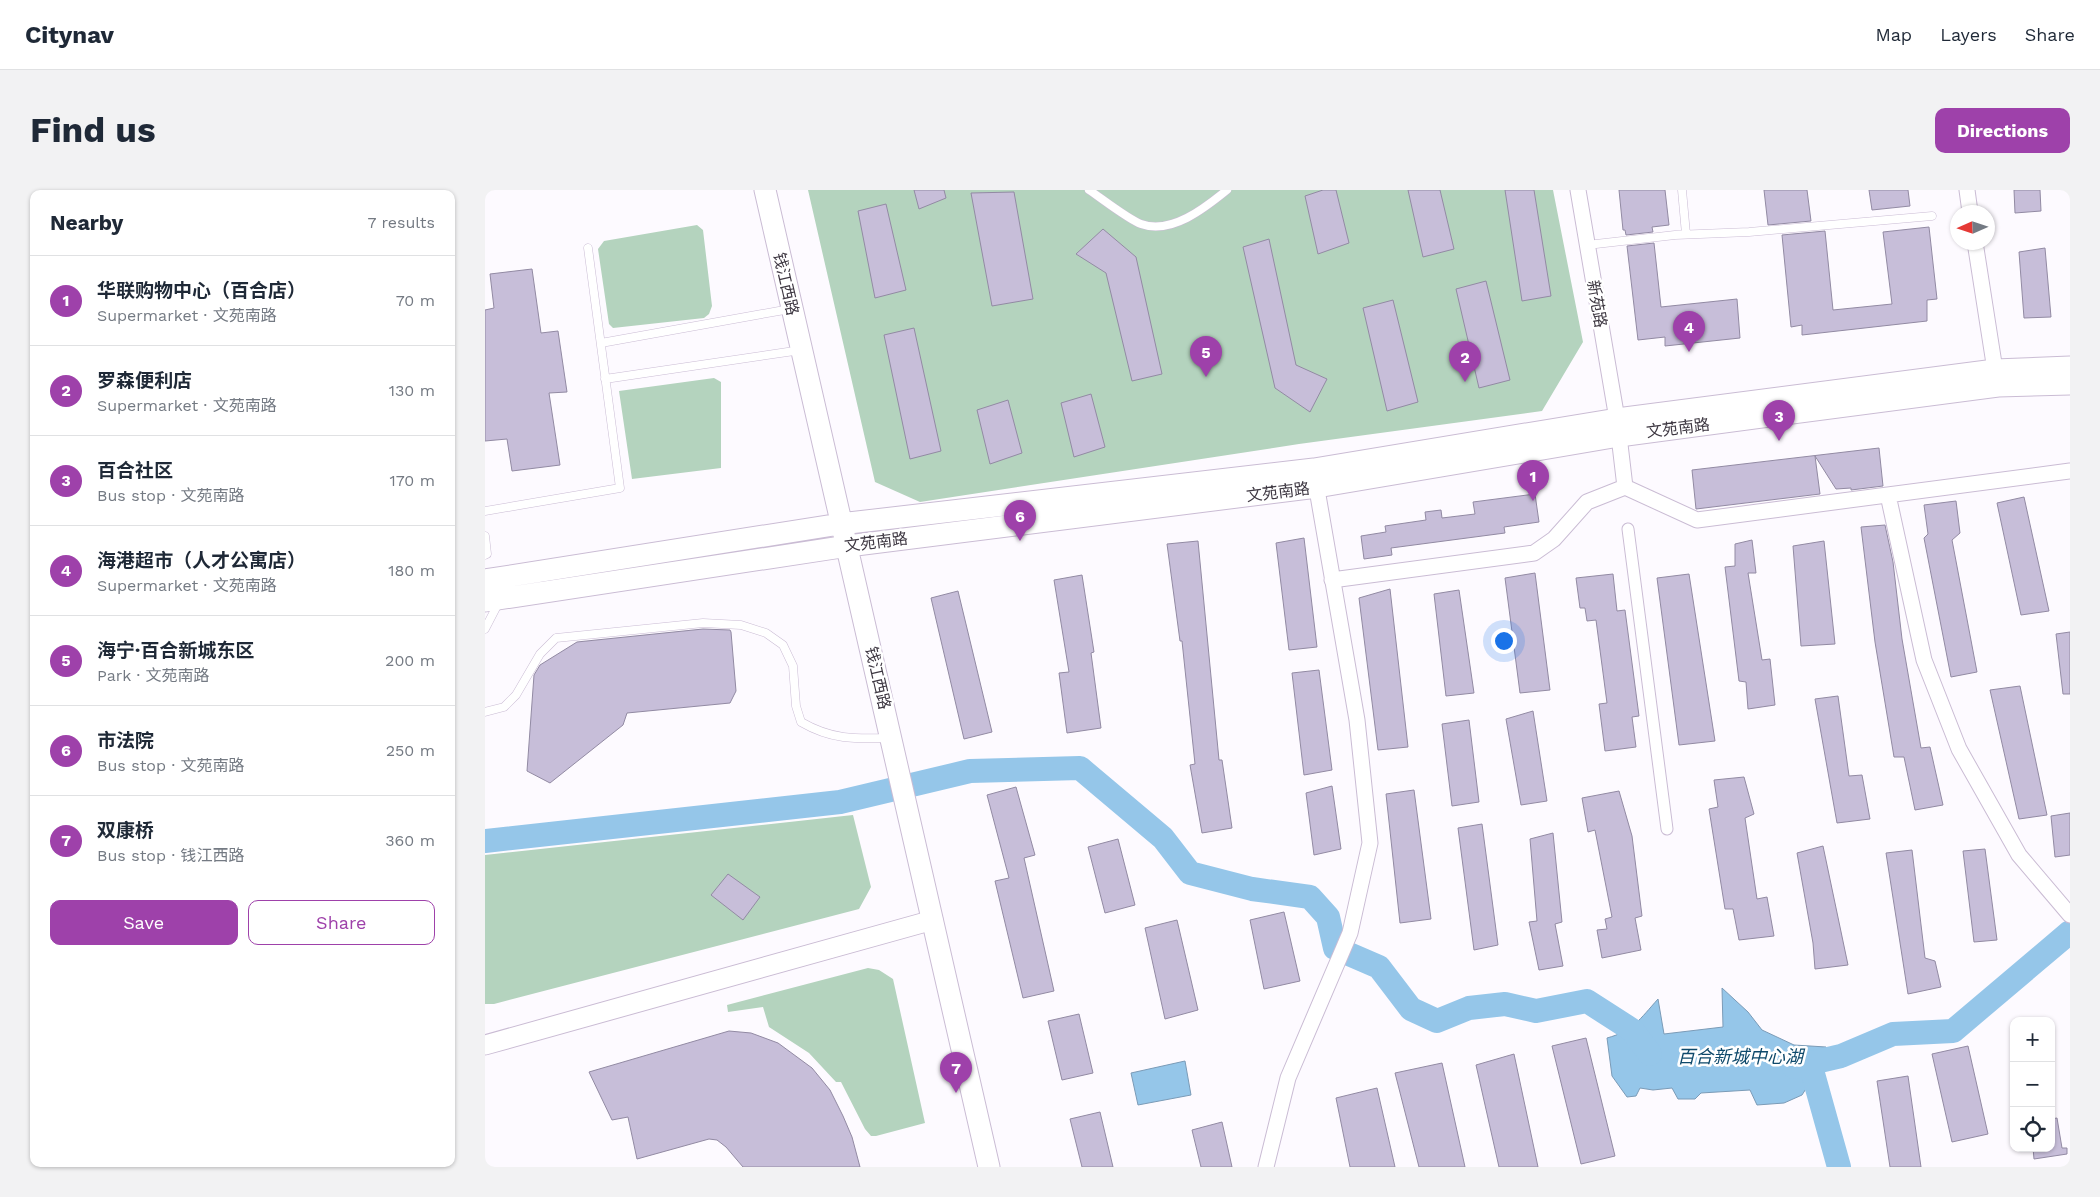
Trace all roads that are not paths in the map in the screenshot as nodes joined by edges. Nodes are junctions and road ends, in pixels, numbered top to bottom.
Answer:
1 (765, 190) edge
2 (1089, 190) edge
3 (1227, 190) edge
4 (1578, 190) edge
5 (1682, 190) edge
6 (1967, 190) edge
7 (1969, 205) edge
8 (1932, 216) dead end
9 (1686, 234) junction
10 (1587, 245) junction
11 (588, 248) dead end
12 (1976, 250) edge
13 (792, 309) junction
14 (601, 343) junction
15 (801, 350) junction
16 (2070, 367) edge
17 (1995, 370) junction
18 (605, 379) junction
19 (2070, 384) edge
20 (1618, 427) junction
21 (2070, 471) edge
22 (1315, 478) junction
23 (1625, 487) junction
24 (1888, 495) junction
25 (485, 511) edge
26 (841, 524) junction
27 (1628, 529) dead end
28 (485, 536) edge
29 (848, 546) junction
30 (485, 555) edge
31 (485, 580) edge
32 (1332, 580) junction
33 (503, 590) edge
34 (485, 629) edge
35 (485, 712) edge
36 (892, 738) junction
37 (1667, 829) dead end
38 (2070, 916) edge
39 (933, 920) junction
40 (485, 1045) edge
41 (989, 1167) edge
42 (1266, 1167) edge

1 - 13 main road, 钱江西路
2 - 3 lane
4 - 10 street, 新苑路
5 - 9 lane
6 - 7 street
8 - 9 lane
9 - 10 lane
10 - 20 street, 新苑路
11 - 14 lane
12 - 17 street
13 - 14 lane
13 - 15 main road, 钱江西路
14 - 18 lane
15 - 18 lane
15 - 26 main road, 钱江西路
16 - 17 main road, 文苑南路
17 - 20 main road, 文苑南路
18 - 25 lane
19 - 20 main road, 文苑南路
20 - 22 main road, 文苑南路
20 - 23 street, 新苑路
21 - 24 street
22 - 26 main road, 文苑南路
22 - 29 main road, 文苑南路
22 - 32 street
23 - 24 street
23 - 32 street
24 - 38 street
26 - 29 main road, 钱江西路
26 - 33 main road, 文苑南路
27 - 37 street
28 - 30 lane
29 - 33 main road, 文苑南路
29 - 36 main road, 钱江西路
31 - 33 main road, 文苑南路
32 - 42 street
33 - 34 lane
35 - 36 lane
36 - 39 main road, 钱江西路
39 - 40 street
39 - 41 main road, 钱江西路

